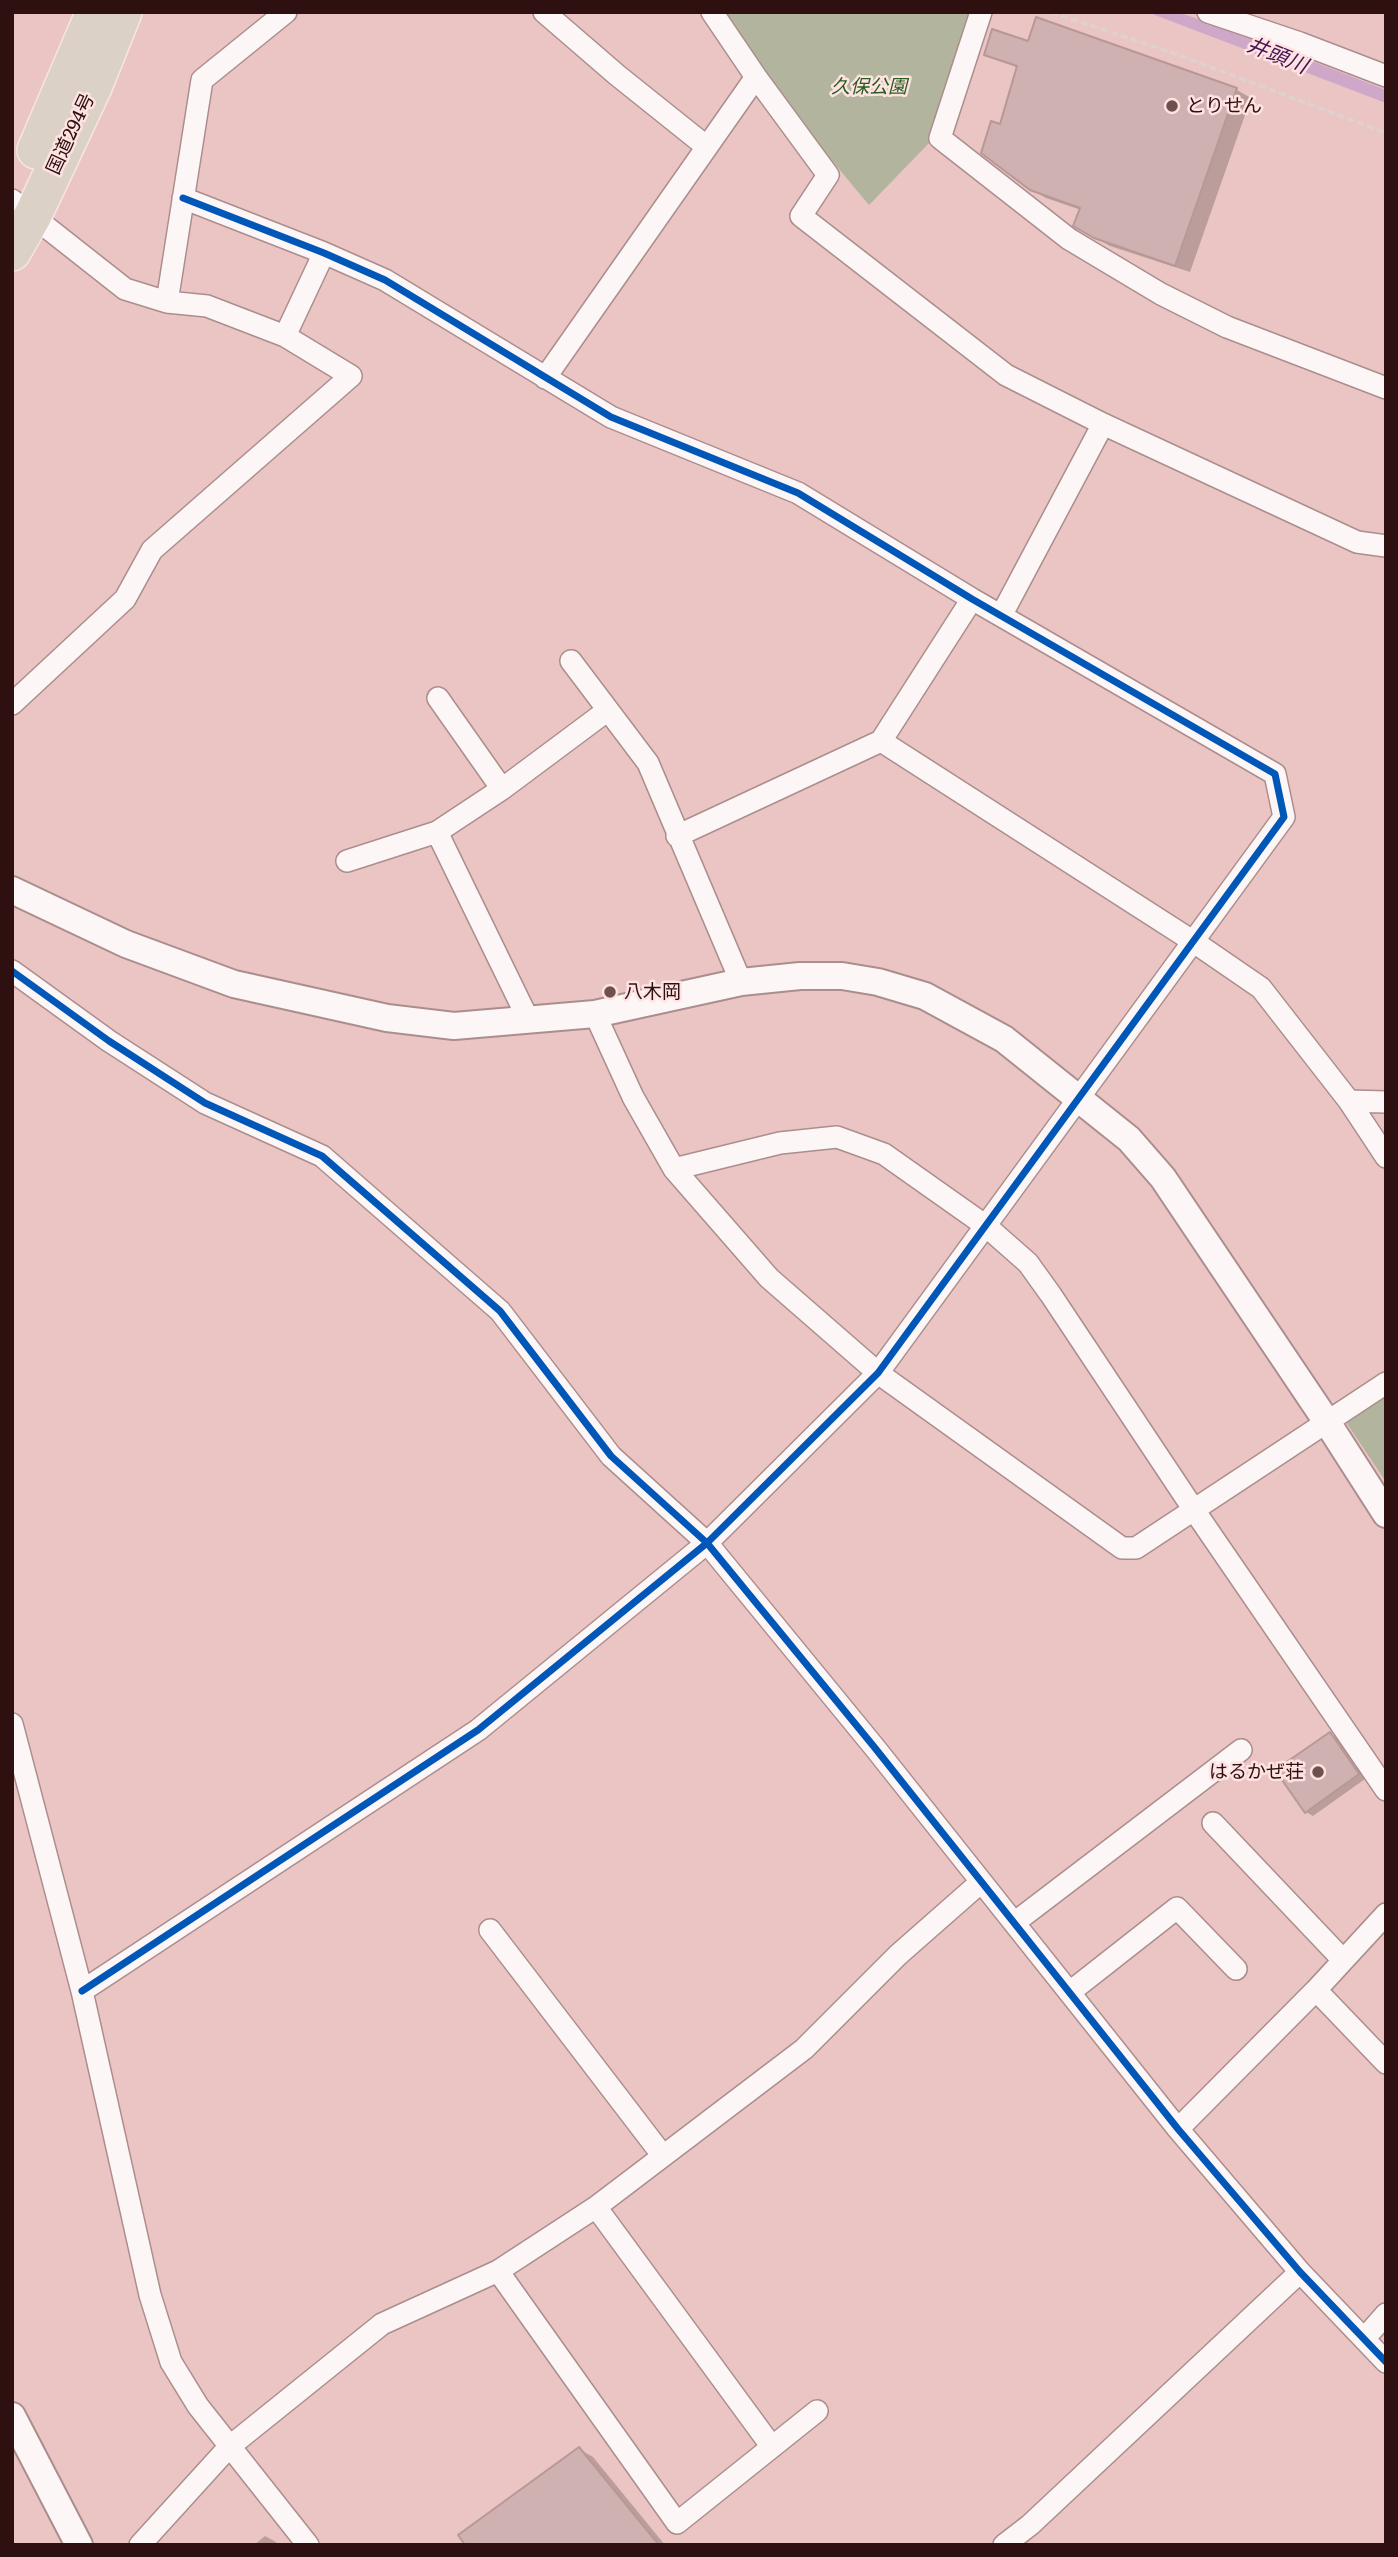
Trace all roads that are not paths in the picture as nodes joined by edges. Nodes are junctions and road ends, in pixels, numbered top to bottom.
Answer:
1 (95, 12) edge
2 (123, 12) edge
3 (286, 12) edge
4 (544, 12) edge
5 (712, 12) edge
6 (981, 12) edge
7 (1208, 12) edge
8 (1386, 76) edge
9 (756, 77) junction
10 (707, 147) junction
11 (183, 198) junction
12 (18, 204) edge
13 (12, 251) edge
14 (324, 253) junction
15 (167, 302) junction
16 (285, 337) junction
17 (545, 378) junction
18 (1386, 388) edge
19 (1103, 424) junction
20 (1386, 546) edge
21 (972, 600) junction
22 (1002, 614) junction
23 (571, 660) dead end
24 (438, 698) dead end
25 (12, 704) edge
26 (608, 710) junction
27 (881, 741) junction
28 (502, 789) junction
29 (436, 832) junction
30 (677, 836) junction
31 (347, 862) dead end
32 (12, 890) edge
33 (1194, 942) junction
34 (12, 971) edge
35 (741, 982) junction
36 (595, 1014) junction
37 (529, 1021) junction
38 (1079, 1097) junction
39 (1349, 1101) junction
40 (1386, 1102) edge
41 (1386, 1157) edge
42 (674, 1169) junction
43 (986, 1226) junction
44 (878, 1373) junction
45 (1386, 1383) edge
46 (1327, 1422) junction
47 (1194, 1510) junction
48 (1386, 1514) edge
49 (706, 1542) junction
50 (12, 1724) edge
51 (1241, 1750) dead end
52 (1386, 1790) edge
53 (1213, 1823) dead end
54 (981, 1882) junction
55 (1386, 1914) edge
56 (1014, 1923) junction
57 (490, 1930) dead end
58 (1343, 1960) junction
59 (1236, 1969) dead end
60 (1316, 1990) junction
61 (82, 1991) junction
62 (1070, 1992) junction
63 (1386, 2063) edge
64 (1178, 2129) junction
65 (663, 2157) junction
66 (596, 2207) junction
67 (498, 2271) junction
68 (1300, 2272) junction
69 (1386, 2314) edge
70 (1364, 2339) junction
71 (1386, 2362) edge
72 (817, 2411) dead end
73 (12, 2416) edge
74 (229, 2447) junction
75 (772, 2447) junction
76 (79, 2545) edge
77 (141, 2545) edge
78 (309, 2545) edge
79 (1004, 2545) edge

1 - 12 highway, 国道294号
2 - 12 highway, 国道294号
3 - 11 street
4 - 10 street
5 - 9 street
6 - 18 street
7 - 8 street
9 - 10 street
9 - 19 street
10 - 17 street
11 - 14 street
11 - 15 street
12 - 13 highway, 国道294号
12 - 15 street
14 - 16 street
14 - 17 street
15 - 16 street
16 - 25 street
17 - 21 street
19 - 20 street
19 - 22 street
21 - 22 street
21 - 27 street
22 - 33 street
23 - 26 street
24 - 28 street
26 - 28 street
26 - 30 street
27 - 30 street
27 - 33 street
28 - 29 street
29 - 31 street
29 - 37 street
30 - 35 street
32 - 37 street
33 - 38 street
33 - 39 street
34 - 49 street
35 - 36 street
35 - 38 street
36 - 37 street
36 - 42 street
38 - 43 street
38 - 46 street
39 - 40 street
39 - 41 street
42 - 43 street
42 - 44 street
43 - 44 street
43 - 47 street
44 - 47 street
44 - 49 street
45 - 46 street
46 - 47 street
46 - 48 street
47 - 52 street
49 - 54 street
49 - 61 street
50 - 61 street
51 - 56 street
53 - 58 street
54 - 56 street
54 - 65 street
55 - 58 street
56 - 62 street
57 - 65 street
58 - 60 street
59 - 62 street
60 - 63 street
60 - 64 street
61 - 74 street
62 - 64 street
64 - 68 street
65 - 66 street
66 - 67 street
66 - 75 street
67 - 74 street
67 - 75 street
68 - 70 street
68 - 79 street
69 - 70 street
70 - 71 street
72 - 75 street
73 - 76 street
74 - 77 street
74 - 78 street

